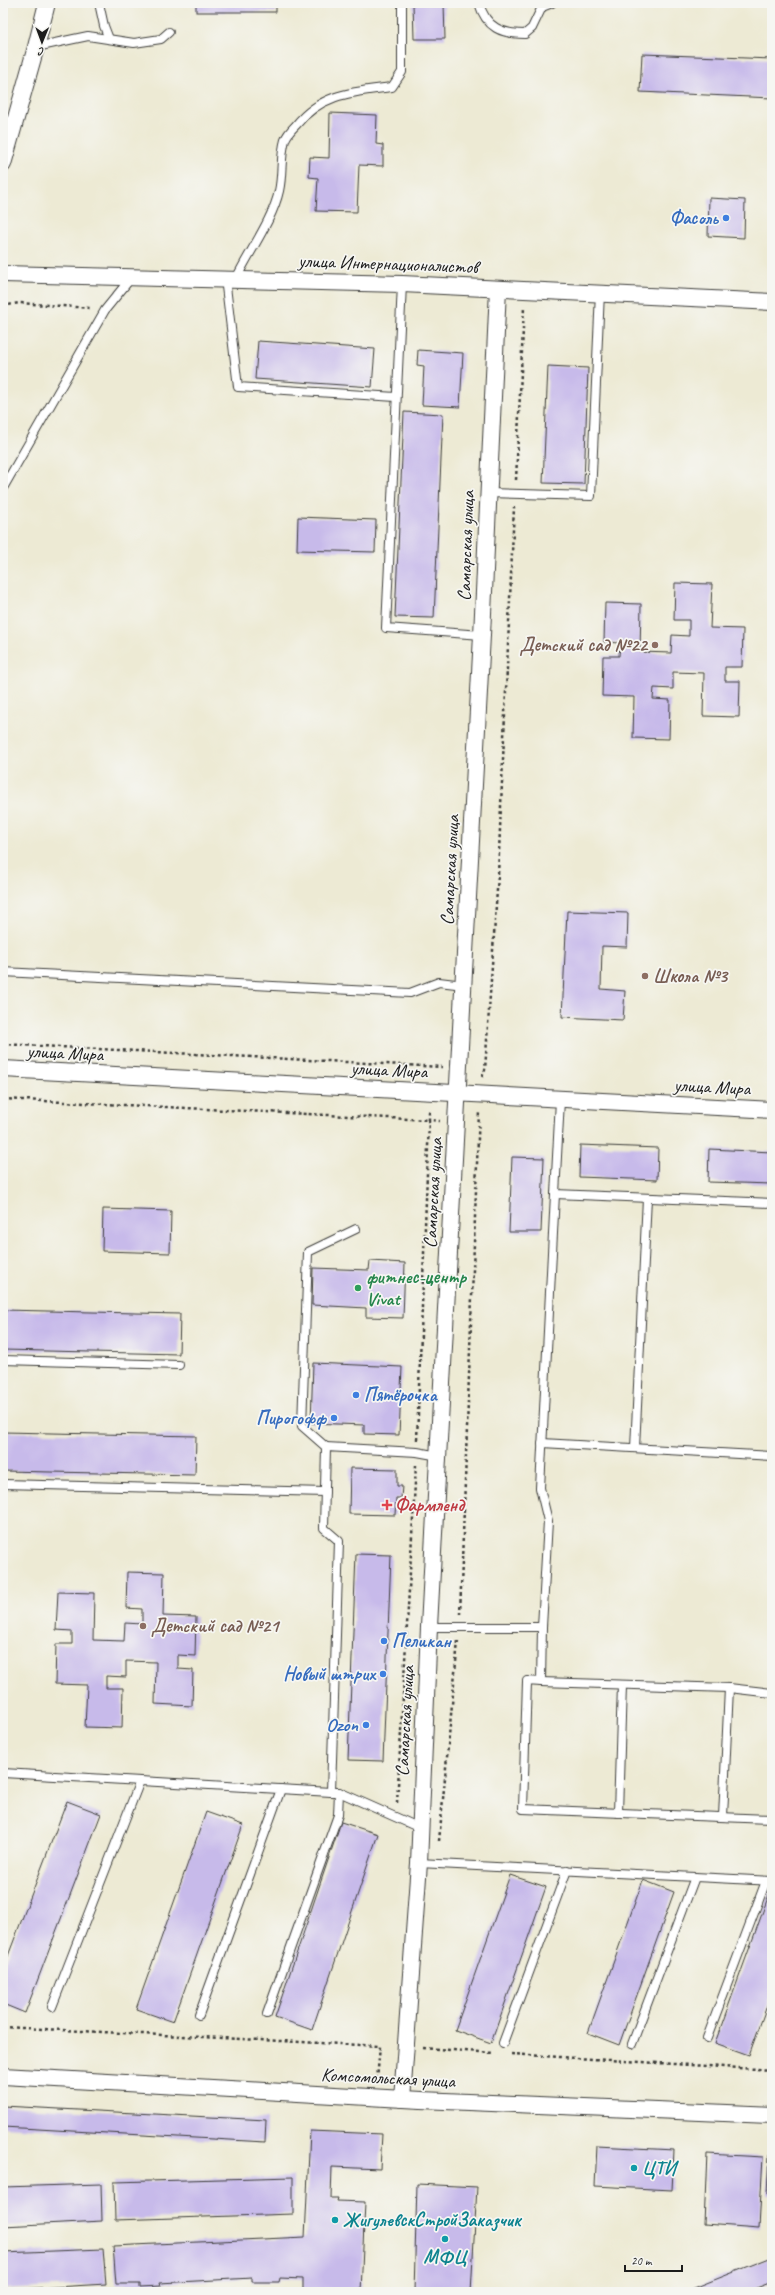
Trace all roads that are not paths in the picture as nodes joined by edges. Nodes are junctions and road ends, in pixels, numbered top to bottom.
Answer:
1 (47, 3) edge
2 (99, 3) edge
3 (402, 3) edge
4 (479, 3) edge
5 (552, 3) edge
6 (540, 5) edge
7 (169, 32) dead end
8 (109, 39) junction
9 (36, 47) junction
10 (3, 164) edge
11 (3, 274) edge
12 (132, 277) junction
13 (231, 278) junction
14 (402, 284) junction
15 (498, 289) junction
16 (600, 292) junction
17 (772, 302) edge
18 (396, 397) junction
19 (3, 488) edge
20 (488, 493) junction
21 (482, 635) junction
22 (3, 972) edge
23 (464, 985) junction
24 (3, 1069) edge
25 (458, 1094) junction
26 (560, 1100) junction
27 (772, 1110) edge
28 (555, 1194) junction
29 (647, 1198) junction
30 (772, 1203) edge
31 (356, 1230) dead end
32 (3, 1360) edge
33 (179, 1365) dead end
34 (542, 1444) junction
35 (326, 1447) junction
36 (635, 1448) junction
37 (439, 1456) junction
38 (772, 1456) edge
39 (3, 1484) edge
40 (325, 1492) junction
41 (429, 1627) junction
42 (542, 1627) junction
43 (540, 1682) junction
44 (622, 1685) junction
45 (729, 1688) junction
46 (772, 1693) edge
47 (4, 1775) edge
48 (140, 1781) junction
49 (281, 1789) junction
50 (335, 1792) junction
51 (618, 1813) junction
52 (724, 1817) junction
53 (772, 1819) edge
54 (420, 1828) junction
55 (419, 1863) junction
56 (567, 1870) junction
57 (695, 1877) junction
58 (769, 1881) edge
59 (52, 2007) dead end
60 (267, 2014) dead end
61 (199, 2015) dead end
62 (707, 2038) dead end
63 (504, 2042) dead end
64 (632, 2044) dead end
65 (3, 2076) edge
66 (402, 2099) junction
67 (772, 2115) edge

1 - 9 street
2 - 8 lane
3 - 13 lane
4 - 6 lane
5 - 6 lane
7 - 8 lane
8 - 9 lane
9 - 10 street
11 - 12 street, улица Интернационалистов
12 - 13 street, улица Интернационалистов
12 - 19 lane
13 - 14 street, улица Интернационалистов
13 - 18 lane
14 - 15 street, улица Интернационалистов
14 - 18 lane
15 - 16 street, улица Интернационалистов
15 - 20 street, Самарская улица
16 - 17 street, улица Интернационалистов
16 - 20 lane
18 - 21 lane
20 - 21 street, Самарская улица
21 - 23 street, Самарская улица
22 - 23 lane
23 - 25 street, Самарская улица
24 - 25 street, улица Мира
25 - 26 street, улица Мира
25 - 37 street, Самарская улица
26 - 27 street, улица Мира
26 - 28 lane
28 - 29 lane
28 - 34 lane
29 - 30 lane
29 - 36 lane
31 - 35 lane
32 - 33 lane
34 - 36 lane
34 - 42 lane
35 - 37 lane
35 - 40 lane
36 - 38 lane
37 - 41 street, Самарская улица
39 - 40 lane
40 - 50 lane
41 - 42 lane
41 - 54 street, Самарская улица
42 - 43 lane
43 - 44 lane
43 - 51 lane
44 - 45 lane
44 - 51 lane
45 - 46 lane
45 - 52 lane
47 - 48 lane
48 - 49 lane
48 - 59 lane
49 - 50 lane
49 - 61 lane
50 - 54 lane
50 - 60 lane
51 - 52 lane
52 - 53 lane
54 - 55 street, Самарская улица
55 - 56 lane
55 - 66 street, Самарская улица
56 - 57 lane
56 - 63 lane
57 - 58 lane
57 - 64 lane
58 - 62 lane
65 - 66 street, Комсомольская улица
66 - 67 street, Комсомольская улица

